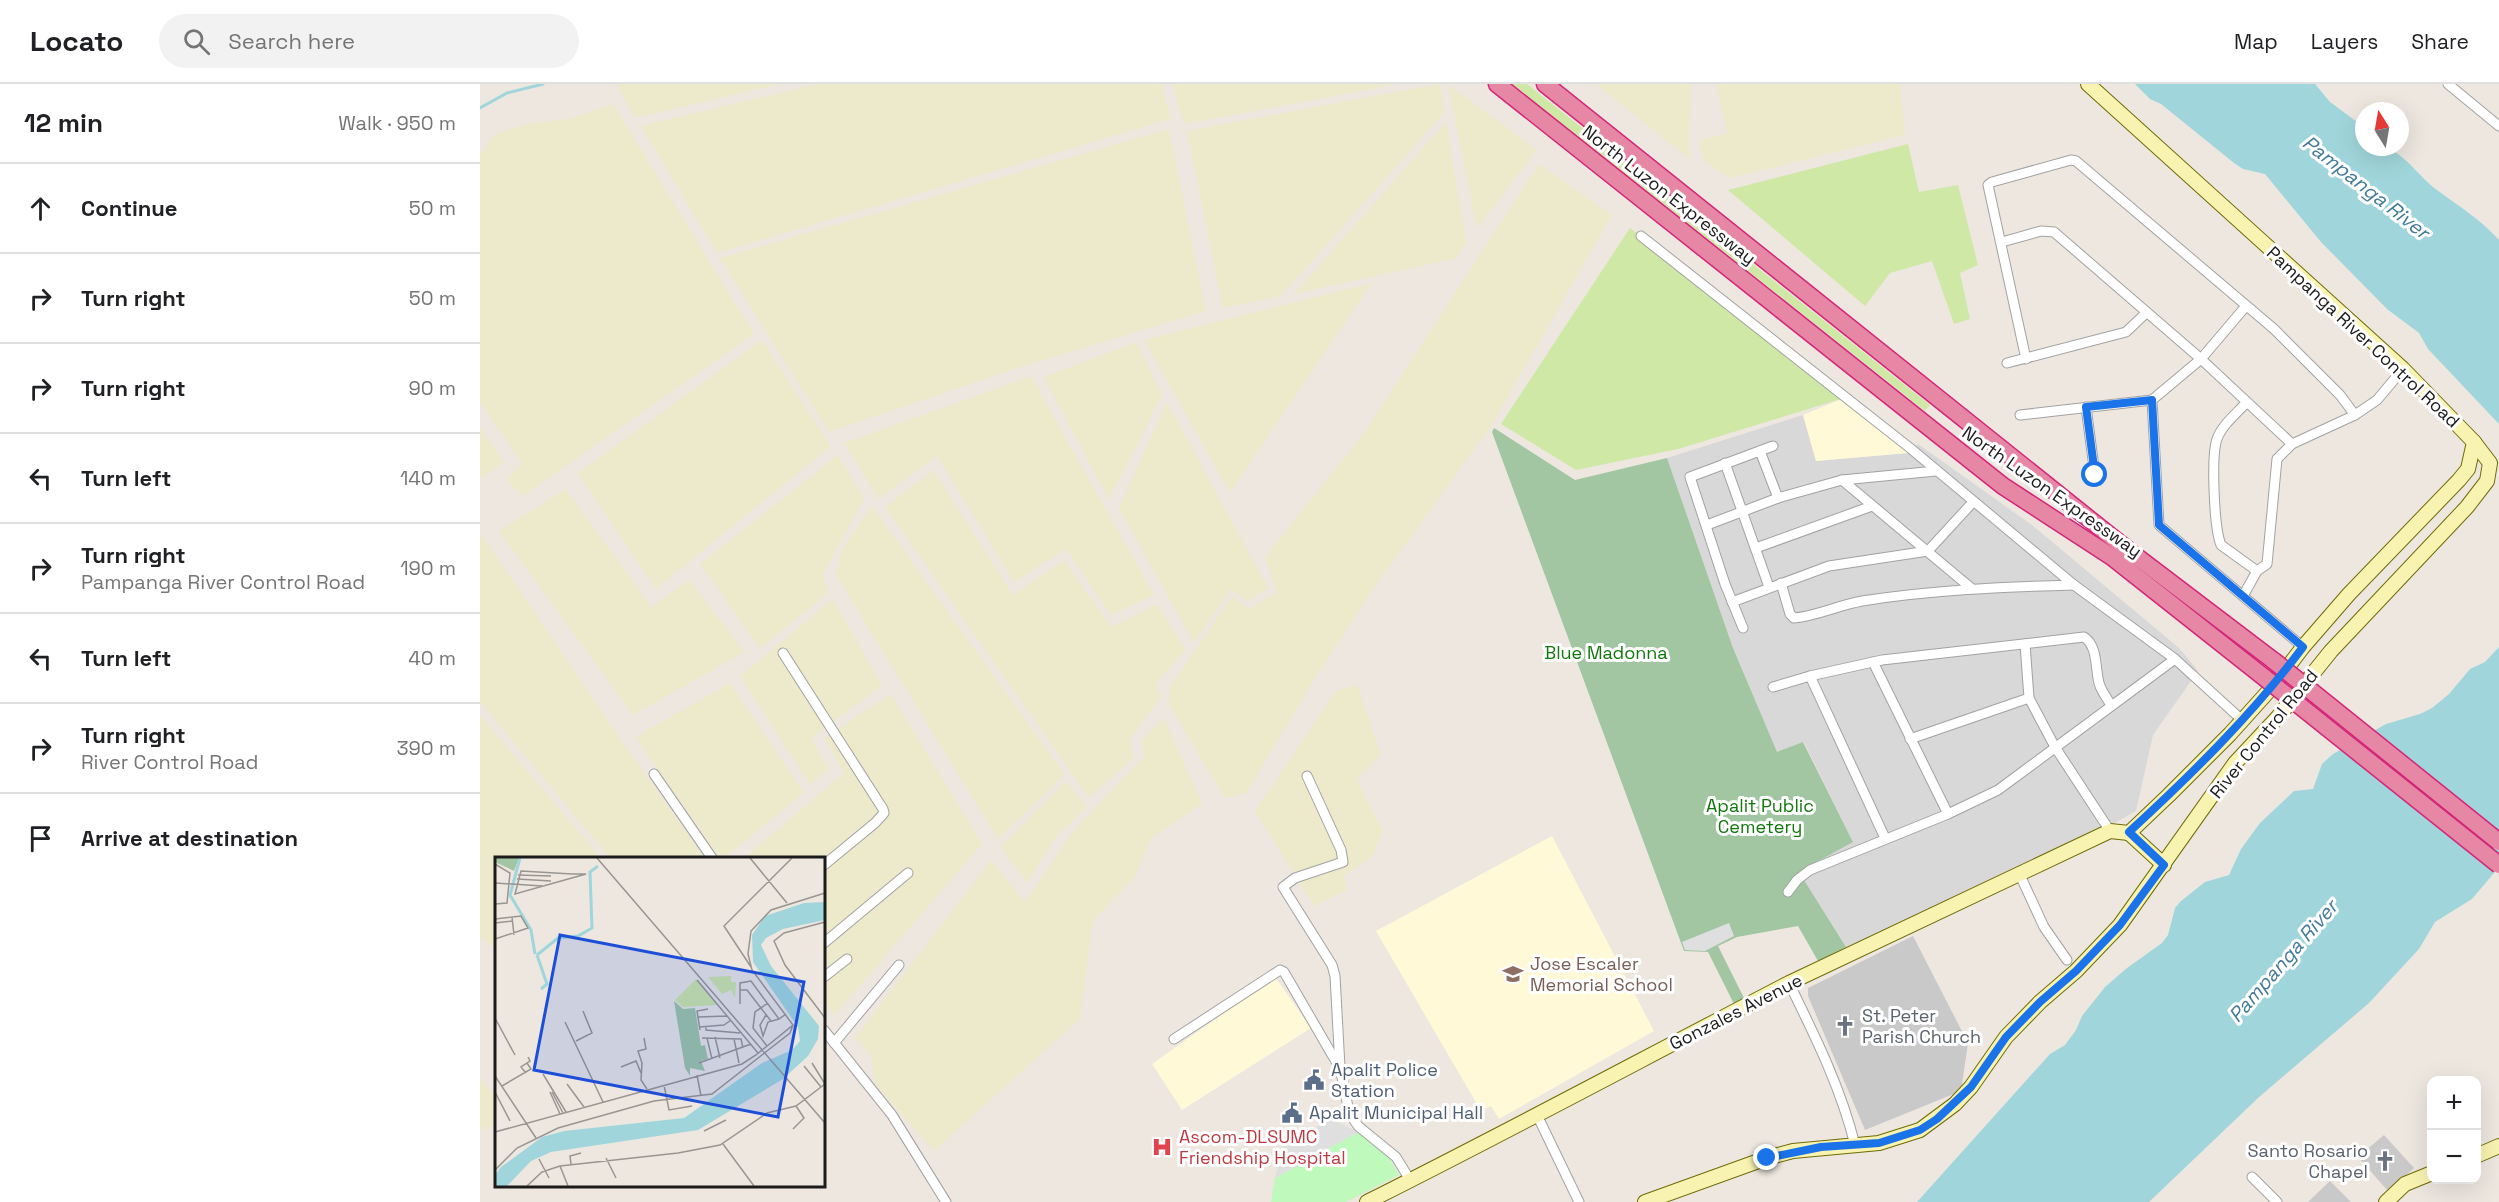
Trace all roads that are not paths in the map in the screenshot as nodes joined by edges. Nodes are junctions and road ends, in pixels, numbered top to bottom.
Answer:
1 (1497, 84) edge
2 (1545, 84) edge
3 (2088, 84) edge
4 (2448, 84) edge
5 (2499, 126) edge
6 (1641, 236) dead end
7 (2002, 242) junction
8 (2246, 306) junction
9 (2146, 313) junction
10 (2026, 359) junction
11 (2201, 359) junction
12 (2007, 363) dead end
13 (2403, 369) junction
14 (2152, 400) junction
15 (2246, 403) junction
16 (2086, 407) junction
17 (2019, 415) dead end
18 (2355, 415) junction
19 (2475, 442) junction
20 (2292, 444) junction
21 (1773, 446) dead end
22 (1760, 451) junction
23 (1725, 463) junction
24 (1936, 471) junction
25 (2095, 475) dead end
26 (1842, 480) junction
27 (1778, 498) junction
28 (1973, 502) junction
29 (1872, 506) junction
30 (1743, 511) junction
31 (1707, 525) junction
32 (1756, 548) junction
33 (1928, 551) junction
34 (2258, 571) junction
35 (1781, 583) junction
36 (2074, 585) junction
37 (1769, 587) junction
38 (1971, 588) junction
39 (2243, 596) junction
40 (1732, 602) junction
41 (1743, 628) dead end
42 (2025, 644) junction
43 (2303, 647) junction
44 (783, 653) dead end
45 (2175, 659) junction
46 (1873, 662) junction
47 (1810, 676) junction
48 (1773, 687) dead end
49 (2029, 699) junction
50 (2111, 705) junction
51 (2242, 720) junction
52 (1910, 739) junction
53 (2055, 747) junction
54 (654, 774) dead end
55 (1307, 776) dead end
56 (1948, 814) junction
57 (2110, 831) junction
58 (2129, 832) junction
59 (1885, 838) junction
60 (2499, 842) edge
61 (711, 857) edge
62 (825, 865) edge
63 (2164, 865) junction
64 (2499, 865) edge
65 (908, 873) dead end
66 (2019, 873) junction
67 (1788, 892) dead end
68 (825, 942) edge
69 (847, 959) dead end
70 (2067, 960) dead end
71 (898, 965) dead end
72 (825, 976) edge
73 (1789, 983) junction
74 (825, 1031) edge
75 (1174, 1039) dead end
76 (834, 1043) junction
77 (1340, 1067) junction
78 (1538, 1115) junction
79 (1856, 1145) junction
80 (2499, 1146) edge
81 (2481, 1154) edge
82 (2427, 1175) edge
83 (2252, 1177) dead end
84 (1410, 1180) junction
85 (946, 1202) edge
86 (1367, 1202) edge
87 (1579, 1202) edge
88 (1646, 1202) edge
89 (2277, 1202) edge
90 (2386, 1202) edge

1 - 64 highway, North Luzon Expressway, bridge
2 - 60 highway, North Luzon Expressway, bridge
3 - 13 main road, Pampanga River Control Road
4 - 5 street
6 - 24 street
7 - 8 street
7 - 9 street
7 - 10 street
8 - 11 street
8 - 18 street
9 - 10 street
9 - 11 street
10 - 12 street
11 - 14 street
11 - 15 street
13 - 18 street
13 - 19 main road, Pampanga River Control Road
14 - 16 street
14 - 39 street
15 - 20 street
15 - 34 street
16 - 17 street
16 - 25 street
18 - 20 street
19 - 43 main road, Pampanga River Control Road
19 - 63 main road, River Control Road
20 - 34 street
21 - 22 street
22 - 23 street
22 - 27 street
23 - 30 street
23 - 31 street
24 - 26 street
24 - 28 street
26 - 27 street
26 - 29 street
27 - 30 street
28 - 33 street
28 - 36 street
29 - 32 street
29 - 33 street
30 - 31 street
30 - 32 street
31 - 40 street
32 - 37 street
33 - 35 street
33 - 38 street
34 - 39 street
35 - 37 street
35 - 38 street
36 - 38 street
36 - 45 street
37 - 40 street
39 - 43 street
40 - 41 street
42 - 46 street
42 - 49 street
42 - 50 street
43 - 51 main road, Pampanga River Control Road
44 - 62 street
45 - 50 street
45 - 51 street
46 - 47 street
46 - 52 street
47 - 48 street
47 - 59 street
49 - 52 street
49 - 53 street
50 - 53 street
51 - 58 main road, Pampanga River Control Road
52 - 56 street
53 - 56 street
53 - 57 street
54 - 61 street
55 - 77 street
56 - 59 street
57 - 58 main road
57 - 66 main road, Gonzales Avenue
58 - 63 main road
59 - 67 street
63 - 79 main road, River Control Road
65 - 68 street
66 - 70 street
66 - 73 main road, Gonzales Avenue
69 - 72 street
71 - 76 street
73 - 78 main road, Gonzales Avenue
73 - 79 street
74 - 76 street
75 - 77 street
76 - 85 street
77 - 84 street
78 - 84 main road, Gonzales Avenue
78 - 87 street
79 - 88 main road, River Control Road
80 - 81 main road
82 - 90 main road
83 - 89 street
84 - 86 main road, Gonzales Avenue

